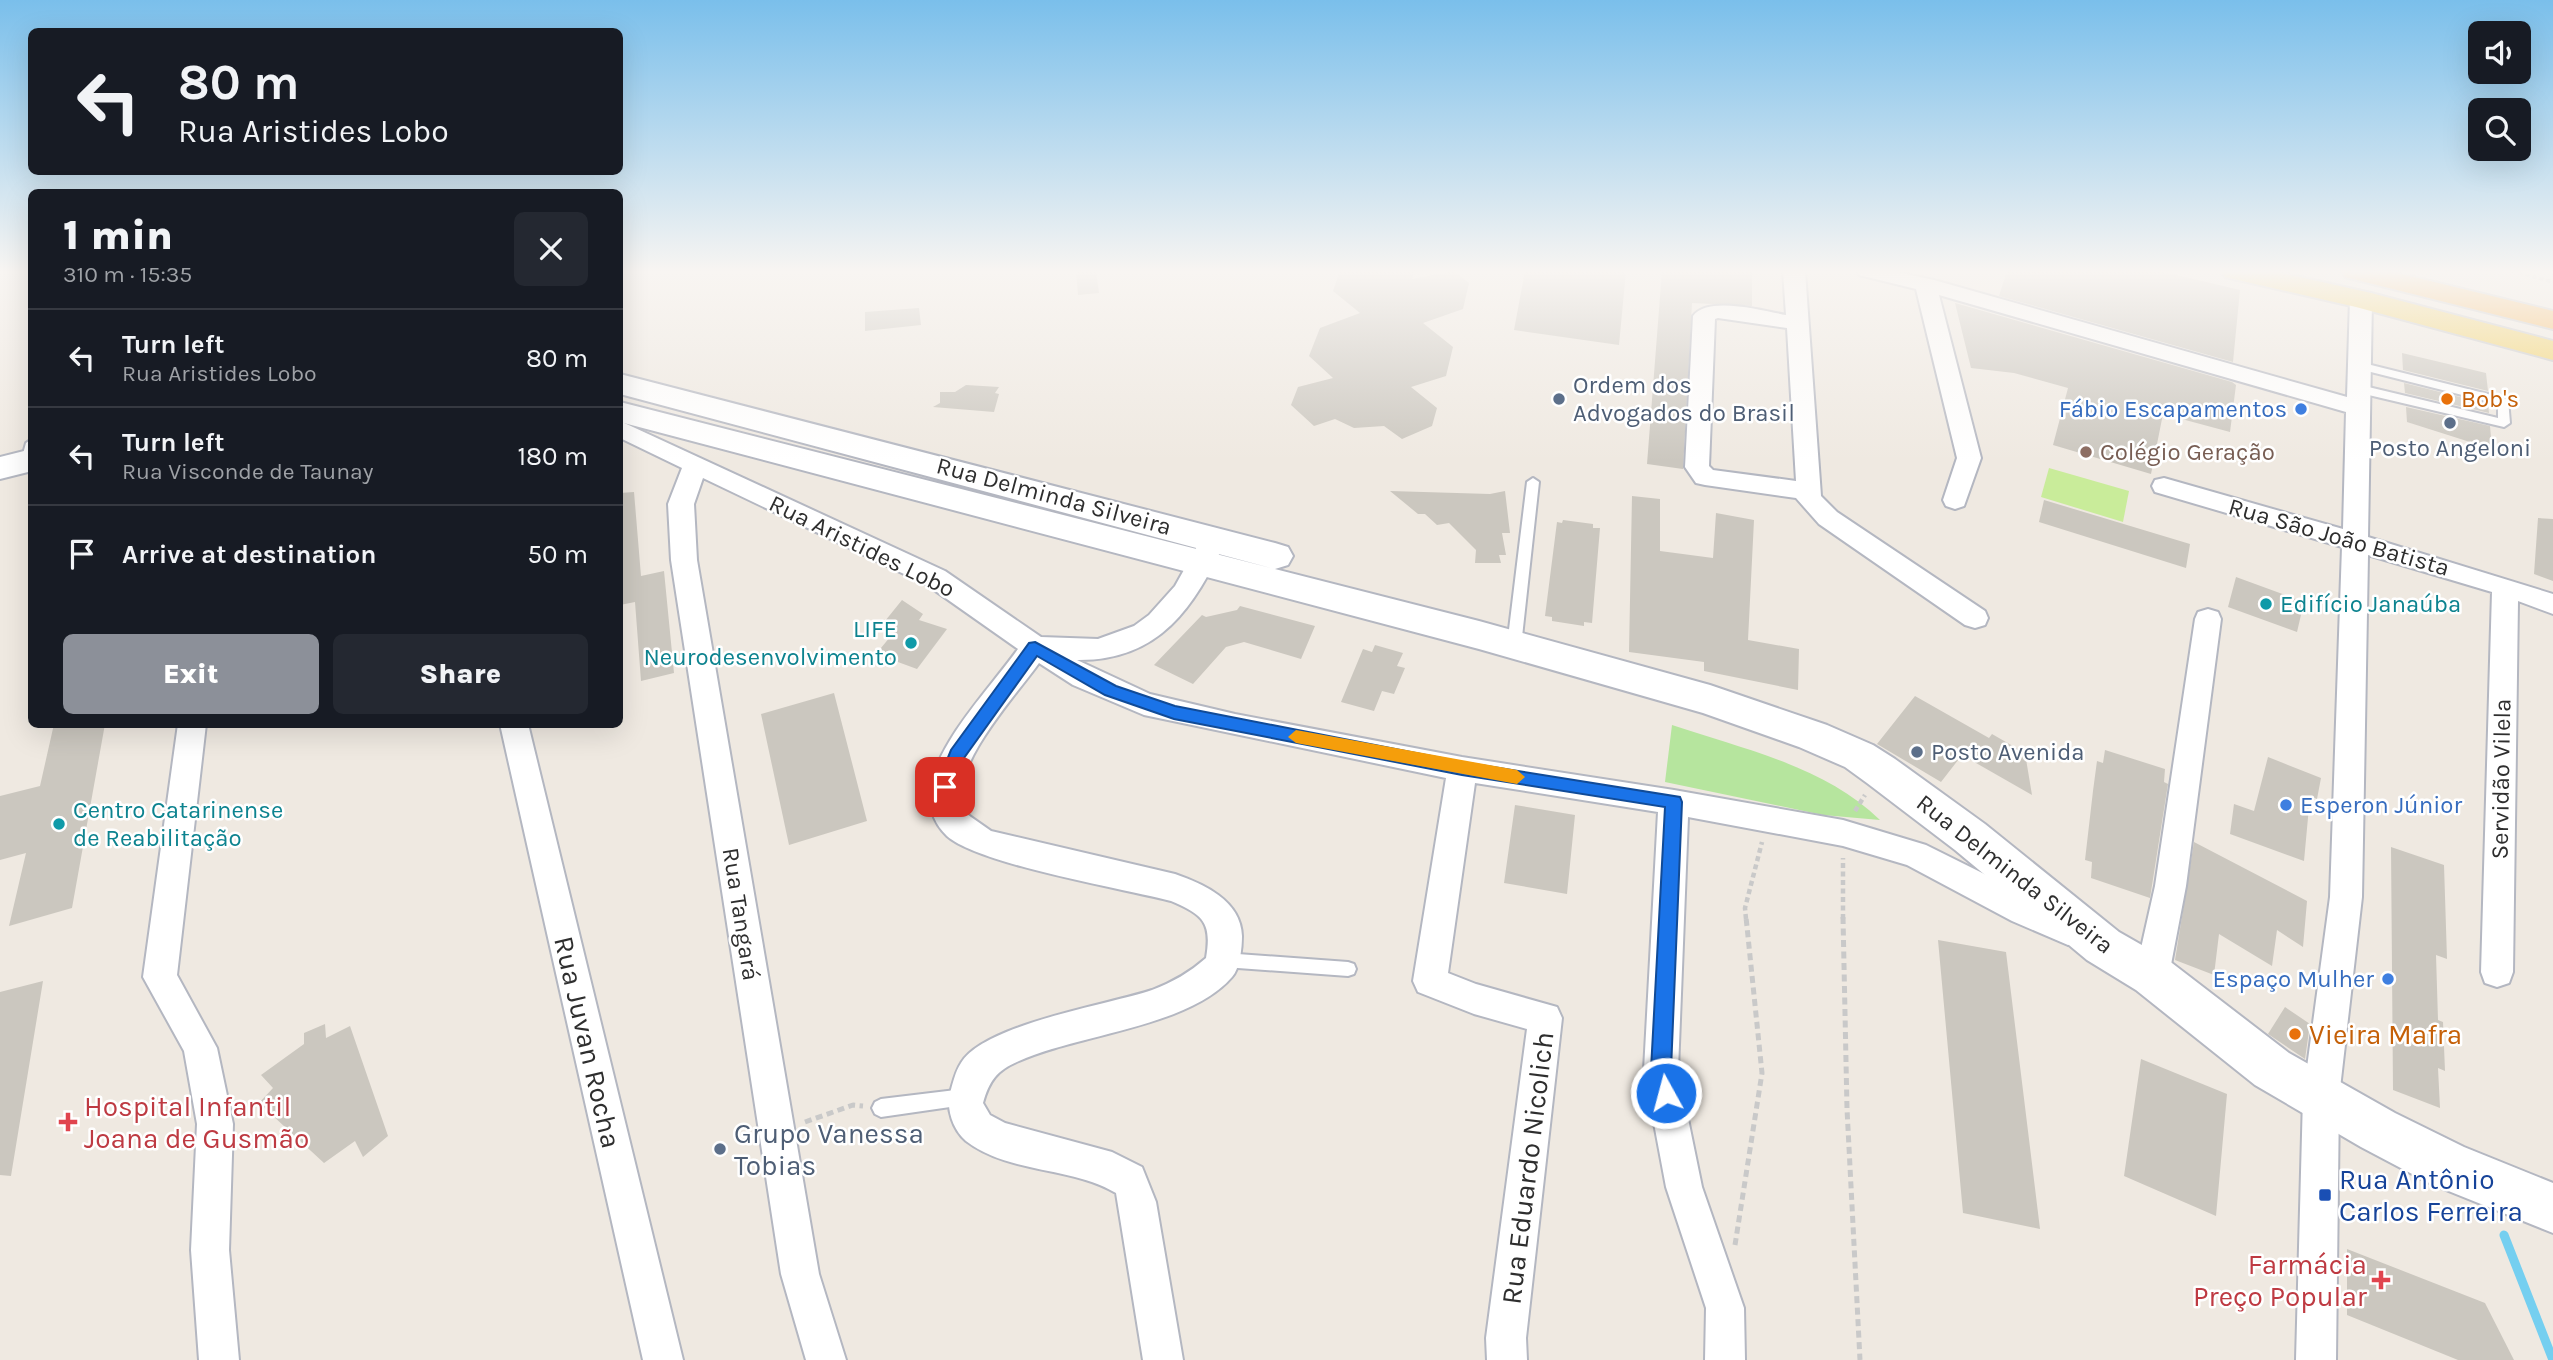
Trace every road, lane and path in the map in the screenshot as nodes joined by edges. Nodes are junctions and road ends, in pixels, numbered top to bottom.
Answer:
1 (1703, 334) edge
2 (1799, 334) edge
3 (1938, 334) edge
4 (2134, 334) edge
5 (2358, 334) edge
6 (2504, 334) edge
7 (2553, 351) edge
8 (623, 385) edge
9 (2359, 388) junction
10 (623, 413) edge
11 (623, 431) edge
12 (695, 467) junction
13 (1533, 482) dead end
14 (2164, 486) dead end
15 (1807, 491) junction
16 (1955, 500) dead end
17 (2354, 542) junction
18 (1208, 551) junction
19 (2505, 586) junction
20 (2553, 604) edge
21 (1975, 618) dead end
22 (2208, 619) dead end
23 (1497, 640) junction
24 (1035, 648) junction
25 (191, 728) edge
26 (515, 728) edge
27 (1462, 769) junction
28 (1881, 771) junction
29 (1674, 802) junction
30 (1769, 818) junction
31 (1842, 833) junction
32 (2103, 946) junction
33 (1224, 960) junction
34 (1348, 969) dead end
35 (2497, 972) dead end
36 (2152, 975) junction
37 (964, 1097) junction
38 (2321, 1097) junction
39 (881, 1108) joint
40 (775, 1131) junction
41 (2553, 1208) edge
42 (1734, 1253) dead end
43 (219, 1360) edge
44 (663, 1360) edge
45 (826, 1360) edge
46 (1163, 1360) edge
47 (1507, 1360) edge
48 (1725, 1360) edge
49 (1860, 1360) edge
50 (2316, 1360) edge

1 - 15 street
2 - 15 street
3 - 16 street
4 - 9 street
5 - 9 street
6 - 7 main road
8 - 18 main road, Rua Delminda Silveira
9 - 9 lane
9 - 17 street
10 - 18 main road, Rua Delminda Silveira
11 - 12 street, Rua Aristides Lobo
12 - 24 street, Rua Aristides Lobo
12 - 40 street, Rua Tangará
13 - 23 lane
14 - 17 street, Rua São João Batista
15 - 21 street
17 - 19 street, Rua São João Batista
17 - 38 street
18 - 23 main road, Rua Delminda Silveira
18 - 24 street
19 - 20 street, Rua São João Batista
19 - 35 street, Servidão Vilela
22 - 36 street
23 - 28 main road, Rua Delminda Silveira
24 - 27 street, Rua Aristides Lobo
24 - 33 street
25 - 43 street
26 - 44 street, Rua Juvan Rocha
27 - 29 street, Rua Aristides Lobo
27 - 47 street, Rua Eduardo Nicolich
28 - 31 path
28 - 32 main road, Rua Delminda Silveira
29 - 30 street, Rua Aristides Lobo
29 - 48 street
30 - 31 street, Rua Aristides Lobo
30 - 42 path
31 - 32 street, Rua Aristides Lobo
31 - 49 path
32 - 36 main road, Rua Delminda Silveira
33 - 34 lane
33 - 37 street
36 - 38 main road, Rua Delminda Silveira
37 - 39 lane
37 - 46 street
38 - 41 main road, Rua Delminda Silveira
38 - 50 street
39 - 40 path
40 - 45 street, Rua Tangará

